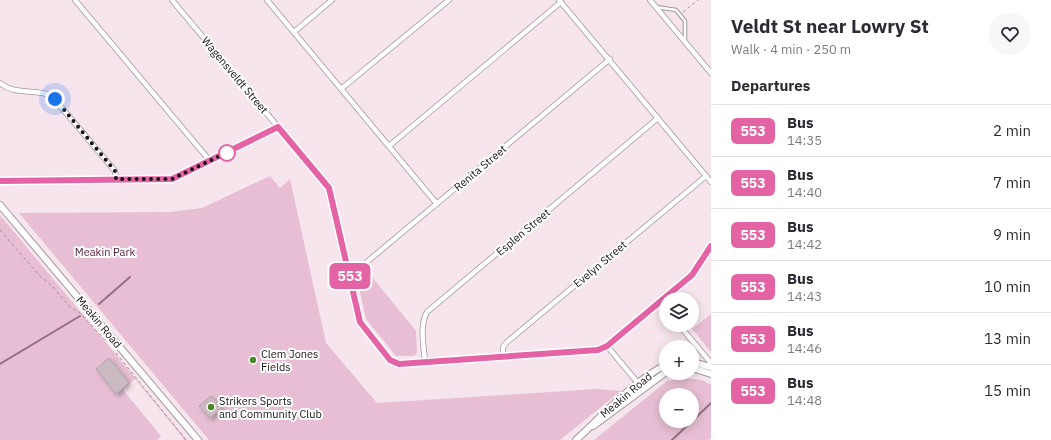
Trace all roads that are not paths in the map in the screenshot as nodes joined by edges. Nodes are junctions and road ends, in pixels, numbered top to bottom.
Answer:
1 (75, 0) edge
2 (172, 0) edge
3 (267, 0) edge
4 (332, 0) edge
5 (448, 0) edge
6 (650, 0) edge
7 (560, 1) edge
8 (656, 7) junction
9 (294, 32) junction
10 (685, 42) junction
11 (610, 59) junction
12 (711, 73) edge
13 (0, 83) edge
14 (341, 89) junction
15 (658, 118) junction
16 (278, 127) junction
17 (389, 146) junction
18 (210, 161) junction
19 (706, 176) junction
20 (116, 179) junction
21 (0, 181) edge
22 (711, 182) edge
23 (437, 204) junction
24 (0, 205) edge
25 (711, 246) edge
26 (350, 276) junction
27 (671, 292) edge
28 (659, 302) edge
29 (685, 332) edge
30 (607, 346) junction
31 (503, 357) junction
32 (425, 362) junction
33 (711, 363) edge
34 (699, 364) edge
35 (711, 367) edge
36 (659, 368) edge
37 (699, 370) edge
38 (711, 374) edge
39 (659, 376) edge
40 (640, 386) junction
41 (195, 439) edge
42 (576, 440) edge

1 - 18 street
2 - 16 street, Wagensveldt Street
3 - 9 street
4 - 9 street
5 - 14 street
6 - 8 street
7 - 11 street
7 - 17 street
8 - 10 street
8 - 10 lane
9 - 14 street
10 - 12 street
11 - 15 street
11 - 23 street, Renita Street
13 - 20 street
14 - 17 street
15 - 19 street
15 - 32 street, Esplen Street
16 - 18 street
16 - 26 street, Wagensveldt Street
17 - 23 street
18 - 20 street
19 - 22 street
19 - 31 street, Evelyn Street
20 - 21 street
23 - 26 street, Renita Street
24 - 41 street, Meakin Road
25 - 27 street, Wagensveldt Street
26 - 32 street, Wagensveldt Street
28 - 30 street, Wagensveldt Street
29 - 33 street
30 - 31 street, Wagensveldt Street
30 - 40 street
31 - 32 street, Wagensveldt Street
34 - 35 street
36 - 40 street, Meakin Road
37 - 38 street
39 - 40 street, Meakin Road
40 - 42 street, Meakin Road

